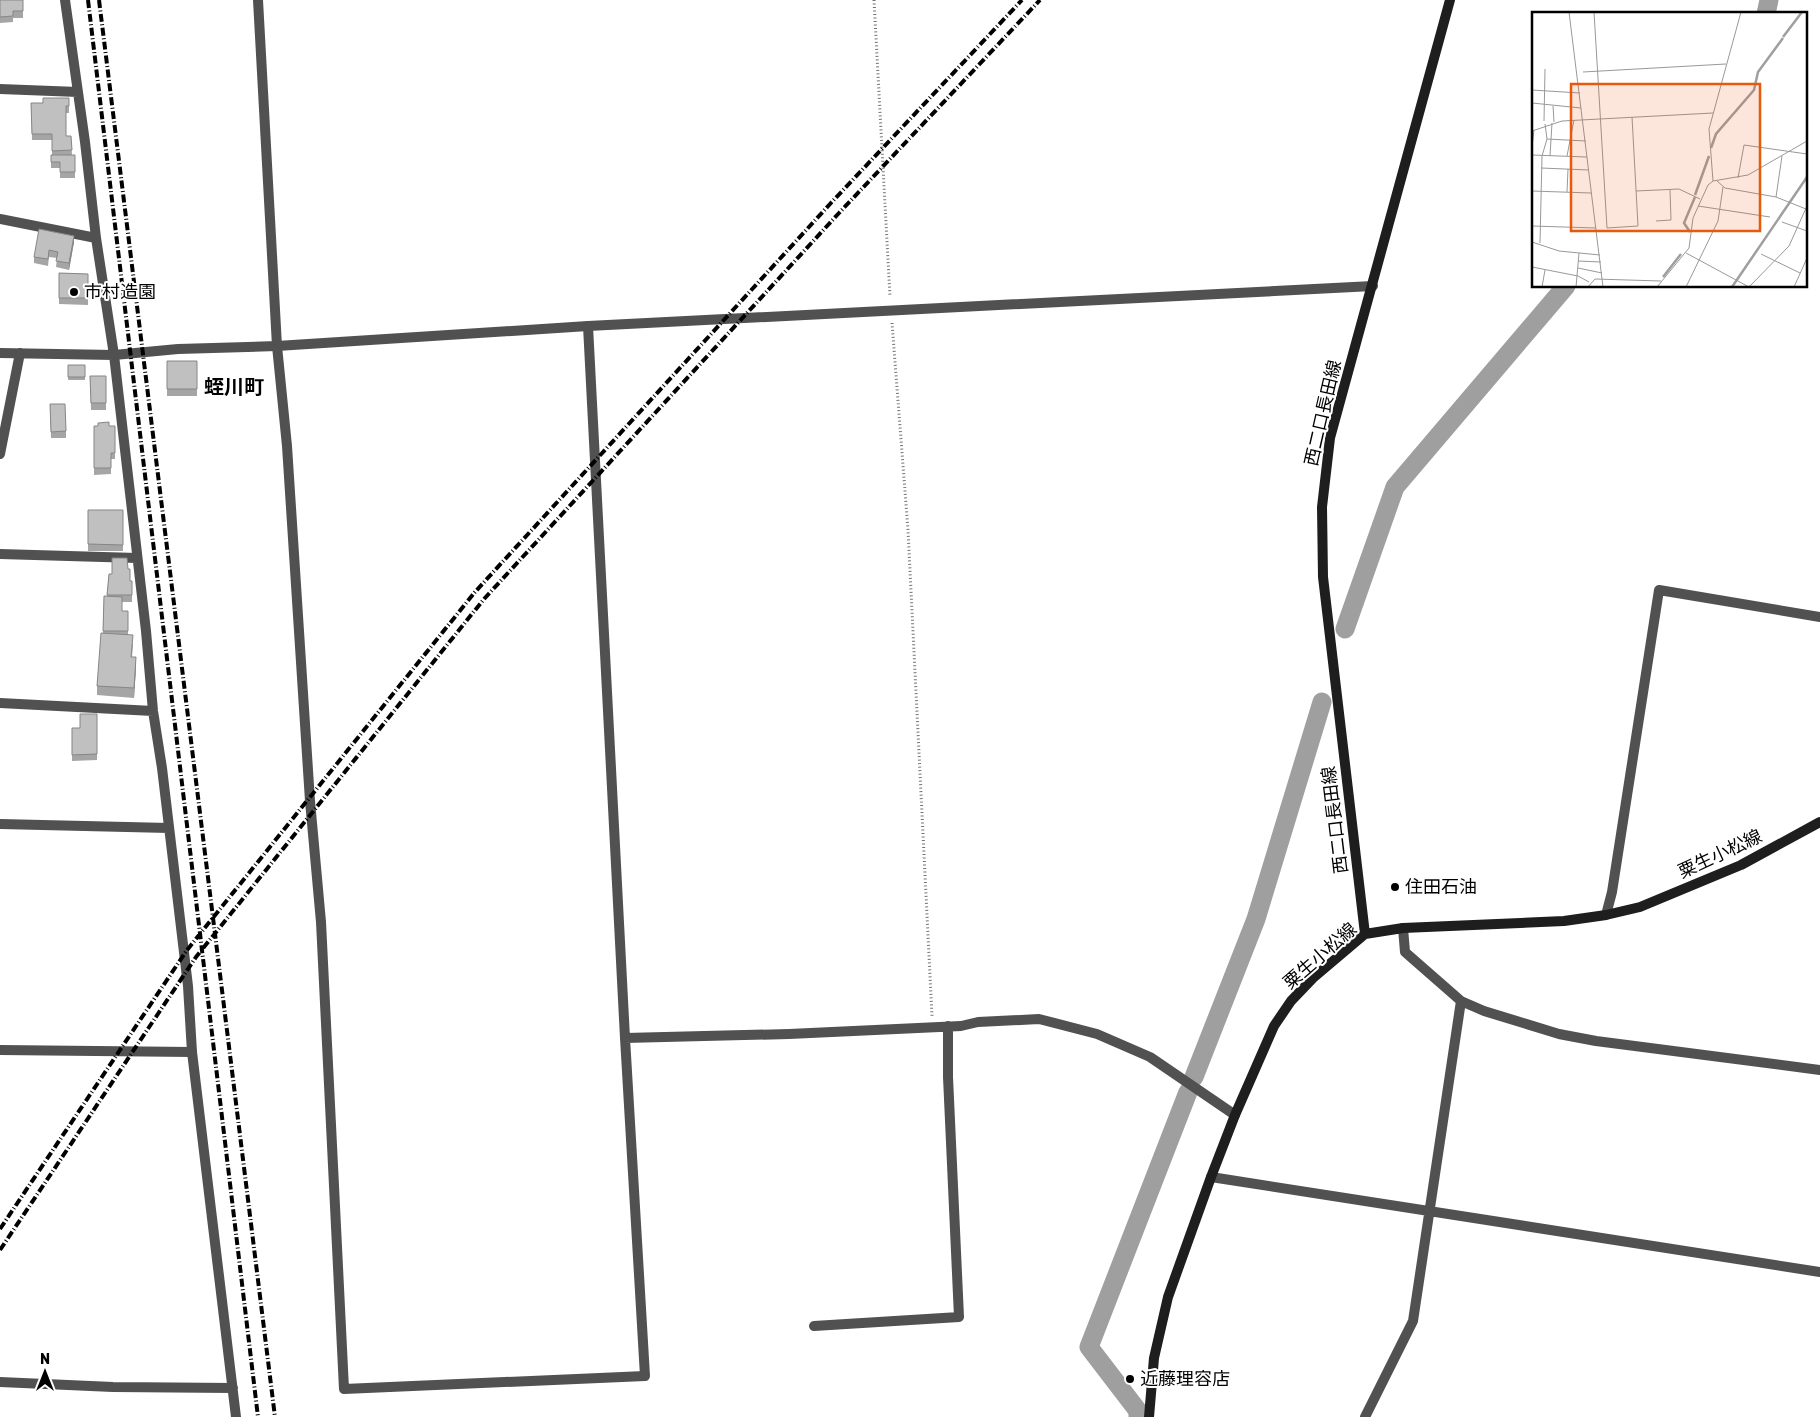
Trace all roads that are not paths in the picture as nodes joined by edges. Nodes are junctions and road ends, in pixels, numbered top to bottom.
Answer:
1 (65, 0) edge
2 (258, 0) edge
3 (1450, 0) edge
4 (0, 89) edge
5 (78, 92) junction
6 (0, 219) edge
7 (96, 238) junction
8 (1373, 286) junction
9 (588, 326) junction
10 (277, 346) junction
11 (0, 353) edge
12 (20, 353) junction
13 (114, 355) junction
14 (0, 454) edge
15 (0, 554) edge
16 (137, 558) junction
17 (1820, 617) edge
18 (0, 703) edge
19 (153, 711) junction
20 (1820, 822) edge
21 (0, 824) edge
22 (169, 828) junction
23 (1606, 915) junction
24 (1403, 928) junction
25 (1365, 934) junction
26 (1460, 1001) junction
27 (948, 1026) junction
28 (625, 1038) junction
29 (0, 1050) edge
30 (192, 1052) junction
31 (1820, 1070) edge
32 (1235, 1115) junction
33 (1211, 1177) junction
34 (1429, 1210) junction
35 (1820, 1272) edge
36 (814, 1326) dead end
37 (0, 1382) edge
38 (233, 1388) junction
39 (236, 1417) edge
40 (1149, 1417) edge
41 (1366, 1417) edge

1 - 5 street
2 - 10 street
3 - 8 main road, 西二口長田線
4 - 5 street
5 - 7 street
6 - 7 street
7 - 13 street
8 - 9 street
8 - 25 main road, 西二口長田線
9 - 10 street
9 - 28 street
10 - 13 street
10 - 28 street
11 - 12 street
12 - 13 street
12 - 14 street
13 - 16 street
15 - 16 street
16 - 19 street
17 - 23 street
18 - 19 street
19 - 22 street
20 - 23 main road, 粟生小松線
21 - 22 street
22 - 30 street
23 - 24 main road, 粟生小松線
24 - 25 main road, 粟生小松線
24 - 26 street
25 - 32 main road, 粟生小松線
26 - 31 street
26 - 34 street
27 - 28 street
27 - 32 street
27 - 36 street
29 - 30 street
30 - 38 street
32 - 33 main road, 粟生小松線
33 - 34 street
33 - 40 main road, 粟生小松線
34 - 35 street
34 - 41 street
37 - 38 street
38 - 39 street

